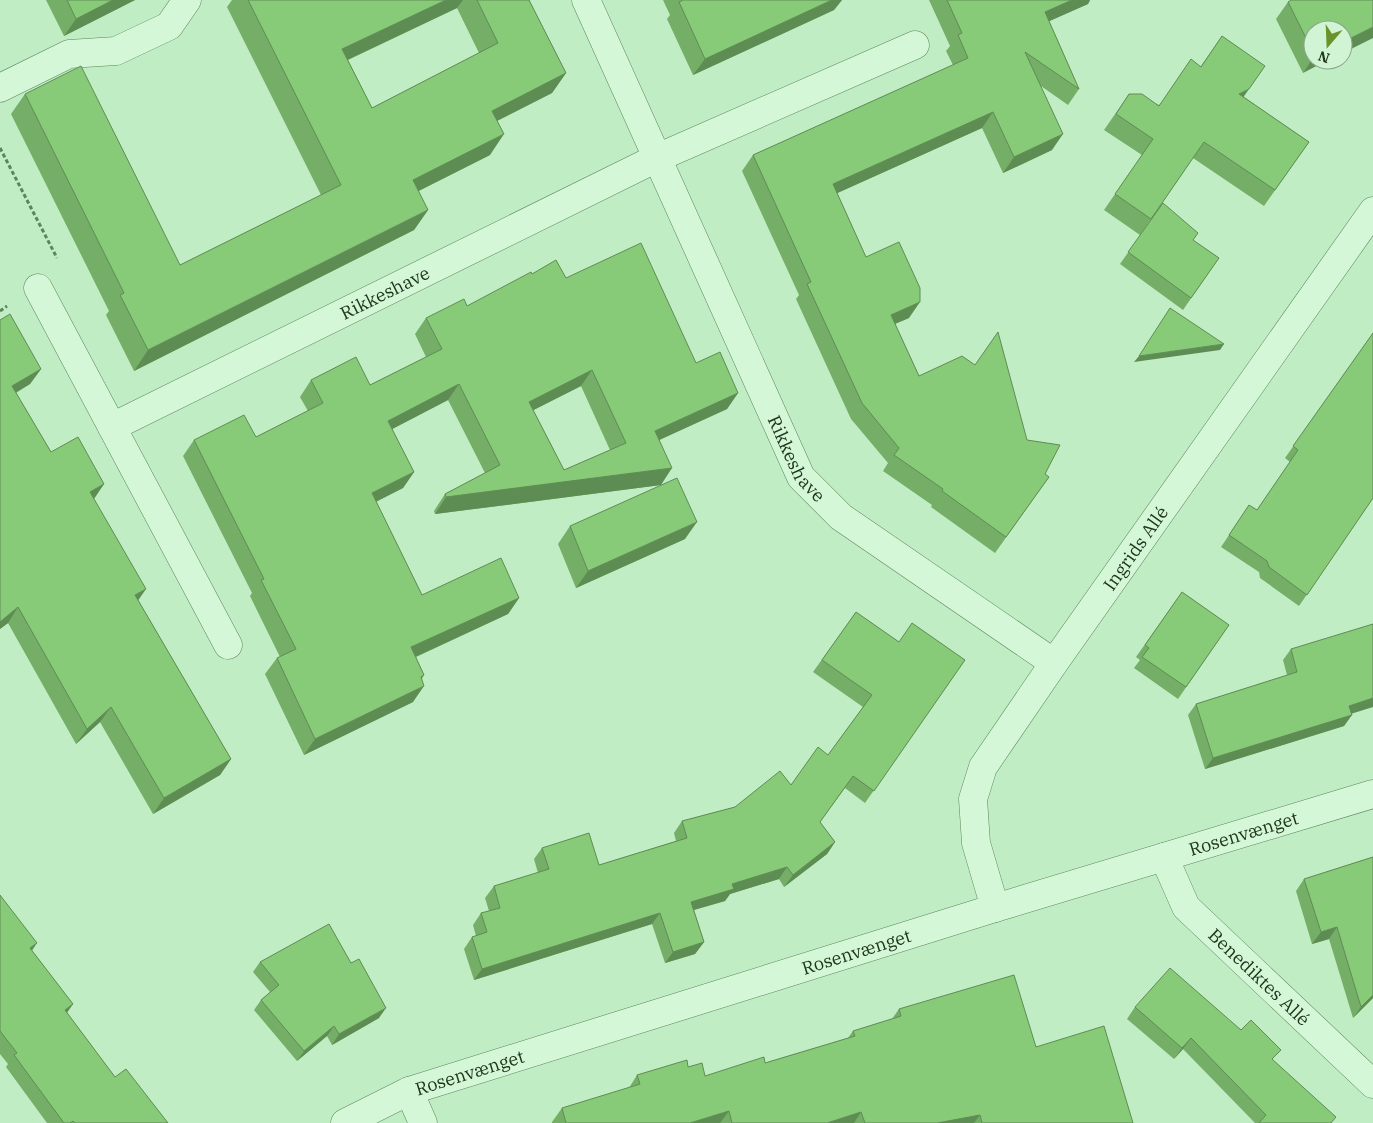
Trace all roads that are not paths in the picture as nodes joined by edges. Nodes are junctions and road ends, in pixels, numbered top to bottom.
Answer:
1 (188, 0) edge
2 (586, 0) edge
3 (916, 45) dead end
4 (0, 88) edge
5 (657, 158) junction
6 (1373, 211) edge
7 (38, 288) dead end
8 (112, 427) junction
9 (228, 645) dead end
10 (1054, 663) junction
11 (1373, 794) edge
12 (1164, 857) junction
13 (995, 908) junction
14 (1373, 1084) edge
15 (409, 1091) junction
16 (345, 1123) edge
17 (422, 1123) edge

1 - 4 street
2 - 5 street, Rikkeshave
3 - 5 street, Rikkeshave
5 - 8 street, Rikkeshave
5 - 10 street, Rikkeshave
6 - 10 street, Ingrids Allé
7 - 8 street
8 - 9 street
10 - 13 street, Ingrids Allé
11 - 12 street, Rosenvænget
12 - 13 street, Rosenvænget
12 - 14 street, Benediktes Allé
13 - 15 street, Rosenvænget
15 - 16 street, Rosenvænget
15 - 17 street

